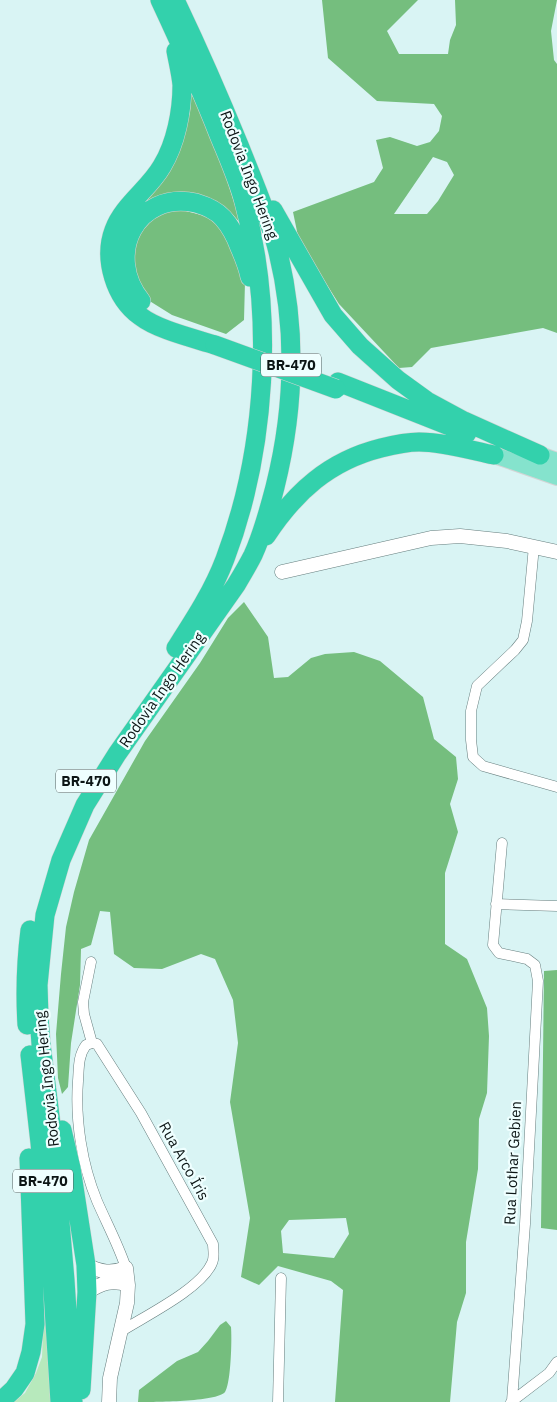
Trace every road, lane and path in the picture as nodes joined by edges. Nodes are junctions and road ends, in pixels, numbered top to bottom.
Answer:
1 (160, 0) edge
2 (175, 0) edge
3 (252, 175) junction
4 (216, 342) junction
5 (264, 342) junction
6 (337, 385) junction
7 (494, 455) junction
8 (548, 458) edge
9 (557, 477) edge
10 (534, 546) junction
11 (557, 552) edge
12 (253, 556) junction
13 (282, 572) dead end
14 (557, 787) edge
15 (502, 843) dead end
16 (496, 904) junction
17 (557, 906) edge
18 (91, 962) dead end
19 (25, 995) junction
20 (92, 1043) junction
21 (47, 1084) junction
22 (86, 1265) junction
23 (126, 1268) junction
24 (281, 1278) dead end
25 (128, 1285) junction
26 (87, 1292) junction
27 (120, 1332) junction
28 (557, 1362) edge
29 (0, 1402) edge
30 (60, 1402) edge
31 (73, 1402) edge
32 (81, 1402) edge
33 (109, 1402) edge
34 (278, 1402) edge
35 (512, 1402) edge

1 - 4 highway
1 - 5 highway, Rodovia Ingo Hering / BR-470
2 - 3 highway, Rodovia Ingo Hering / BR-470
3 - 8 highway
3 - 12 highway, Rodovia Ingo Hering / BR-470
4 - 5 highway
4 - 6 highway, bridge
5 - 19 highway, Rodovia Ingo Hering / BR-470
6 - 7 highway
6 - 8 highway
7 - 9 main road
7 - 12 highway
10 - 11 street
10 - 13 street
10 - 14 street
12 - 21 highway, Rodovia Ingo Hering / BR-470
15 - 16 street
16 - 17 street
16 - 35 street, Rua Lothar Gebien
18 - 20 street
19 - 29 highway
19 - 30 highway, Rodovia Ingo Hering / BR-470
20 - 23 street
20 - 27 street, Rua Arco Íris
21 - 22 highway
21 - 31 highway, Rodovia Ingo Hering / BR-470
22 - 23 street
22 - 26 highway
23 - 25 street
24 - 34 street
25 - 26 street
25 - 27 street
26 - 32 highway
27 - 33 street
28 - 35 street

